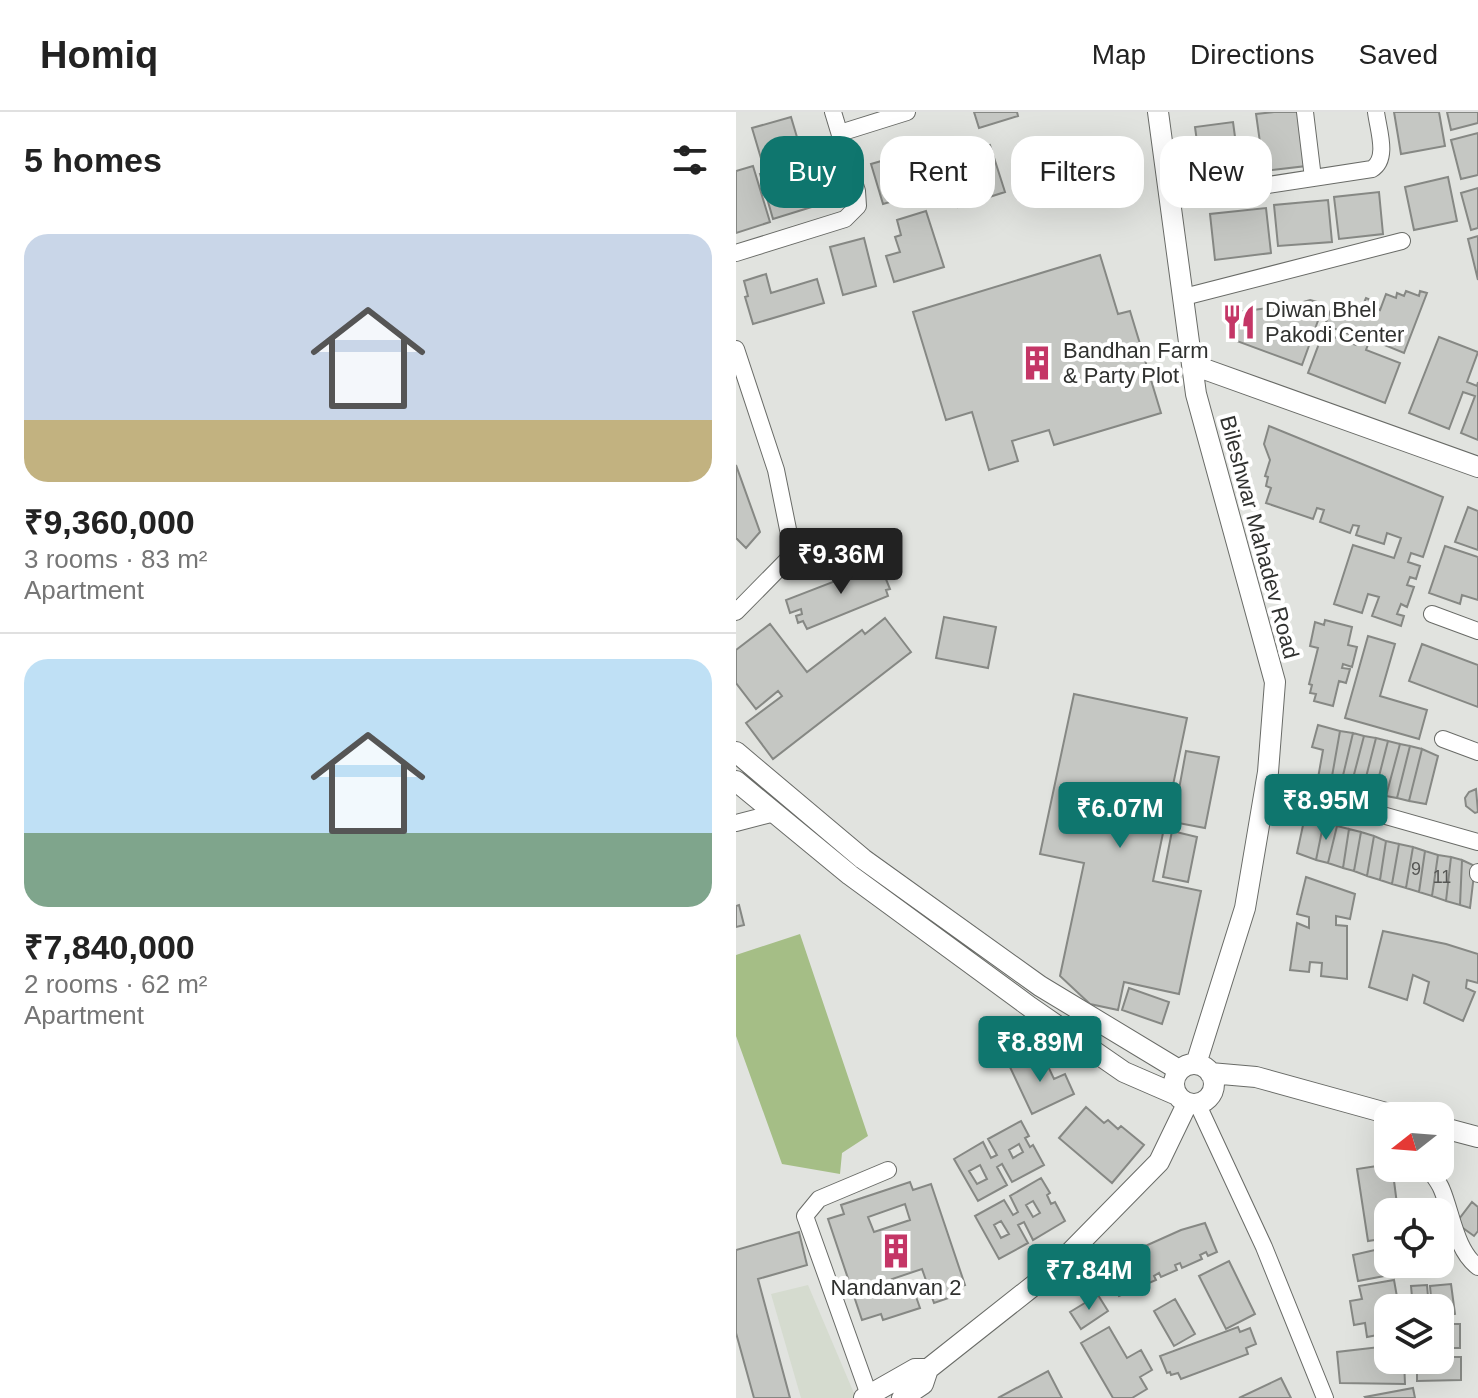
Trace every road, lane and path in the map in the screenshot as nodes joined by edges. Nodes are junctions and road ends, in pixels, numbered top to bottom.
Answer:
1 (833, 112) edge
2 (907, 112) edge
3 (1158, 112) edge
4 (1305, 112) edge
5 (1376, 112) edge
6 (840, 133) junction
7 (1162, 136) edge
8 (1313, 178) junction
9 (1272, 184) edge
10 (1172, 208) edge
11 (1402, 241) dead end
12 (736, 253) edge
13 (1184, 297) junction
14 (736, 349) edge
15 (1193, 365) junction
16 (1478, 467) edge
17 (736, 612) edge
18 (1432, 614) dead end
19 (1478, 631) edge
20 (1443, 739) dead end
21 (736, 752) edge
22 (1478, 752) edge
23 (736, 781) edge
24 (1266, 782) junction
25 (775, 813) junction
26 (736, 823) edge
27 (1478, 842) edge
28 (1195, 1069) junction
29 (1187, 1101) junction
30 (1374, 1114) edge
31 (1454, 1131) edge
32 (1478, 1137) edge
33 (888, 1170) dead end
34 (1438, 1182) edge
35 (1478, 1267) edge
36 (928, 1369) junction
37 (867, 1396) edge
38 (902, 1398) edge
39 (1325, 1398) edge

1 - 6 street
2 - 6 street
3 - 7 street, Bileshwar Mahadev Road
4 - 8 street
5 - 8 street
6 - 12 street
8 - 9 street
10 - 13 street, Bileshwar Mahadev Road
11 - 13 street
13 - 15 street, Bileshwar Mahadev Road
14 - 17 street
15 - 16 street
15 - 24 street, Bileshwar Mahadev Road
18 - 19 street
20 - 22 street
21 - 28 street
23 - 25 street
24 - 27 street
24 - 28 street, Bileshwar Mahadev Road
25 - 26 street
25 - 29 street
28 - 29 street
28 - 29 street
28 - 30 street
29 - 36 street
29 - 39 street
31 - 32 street
33 - 37 street
34 - 35 street
36 - 37 street
36 - 38 street

